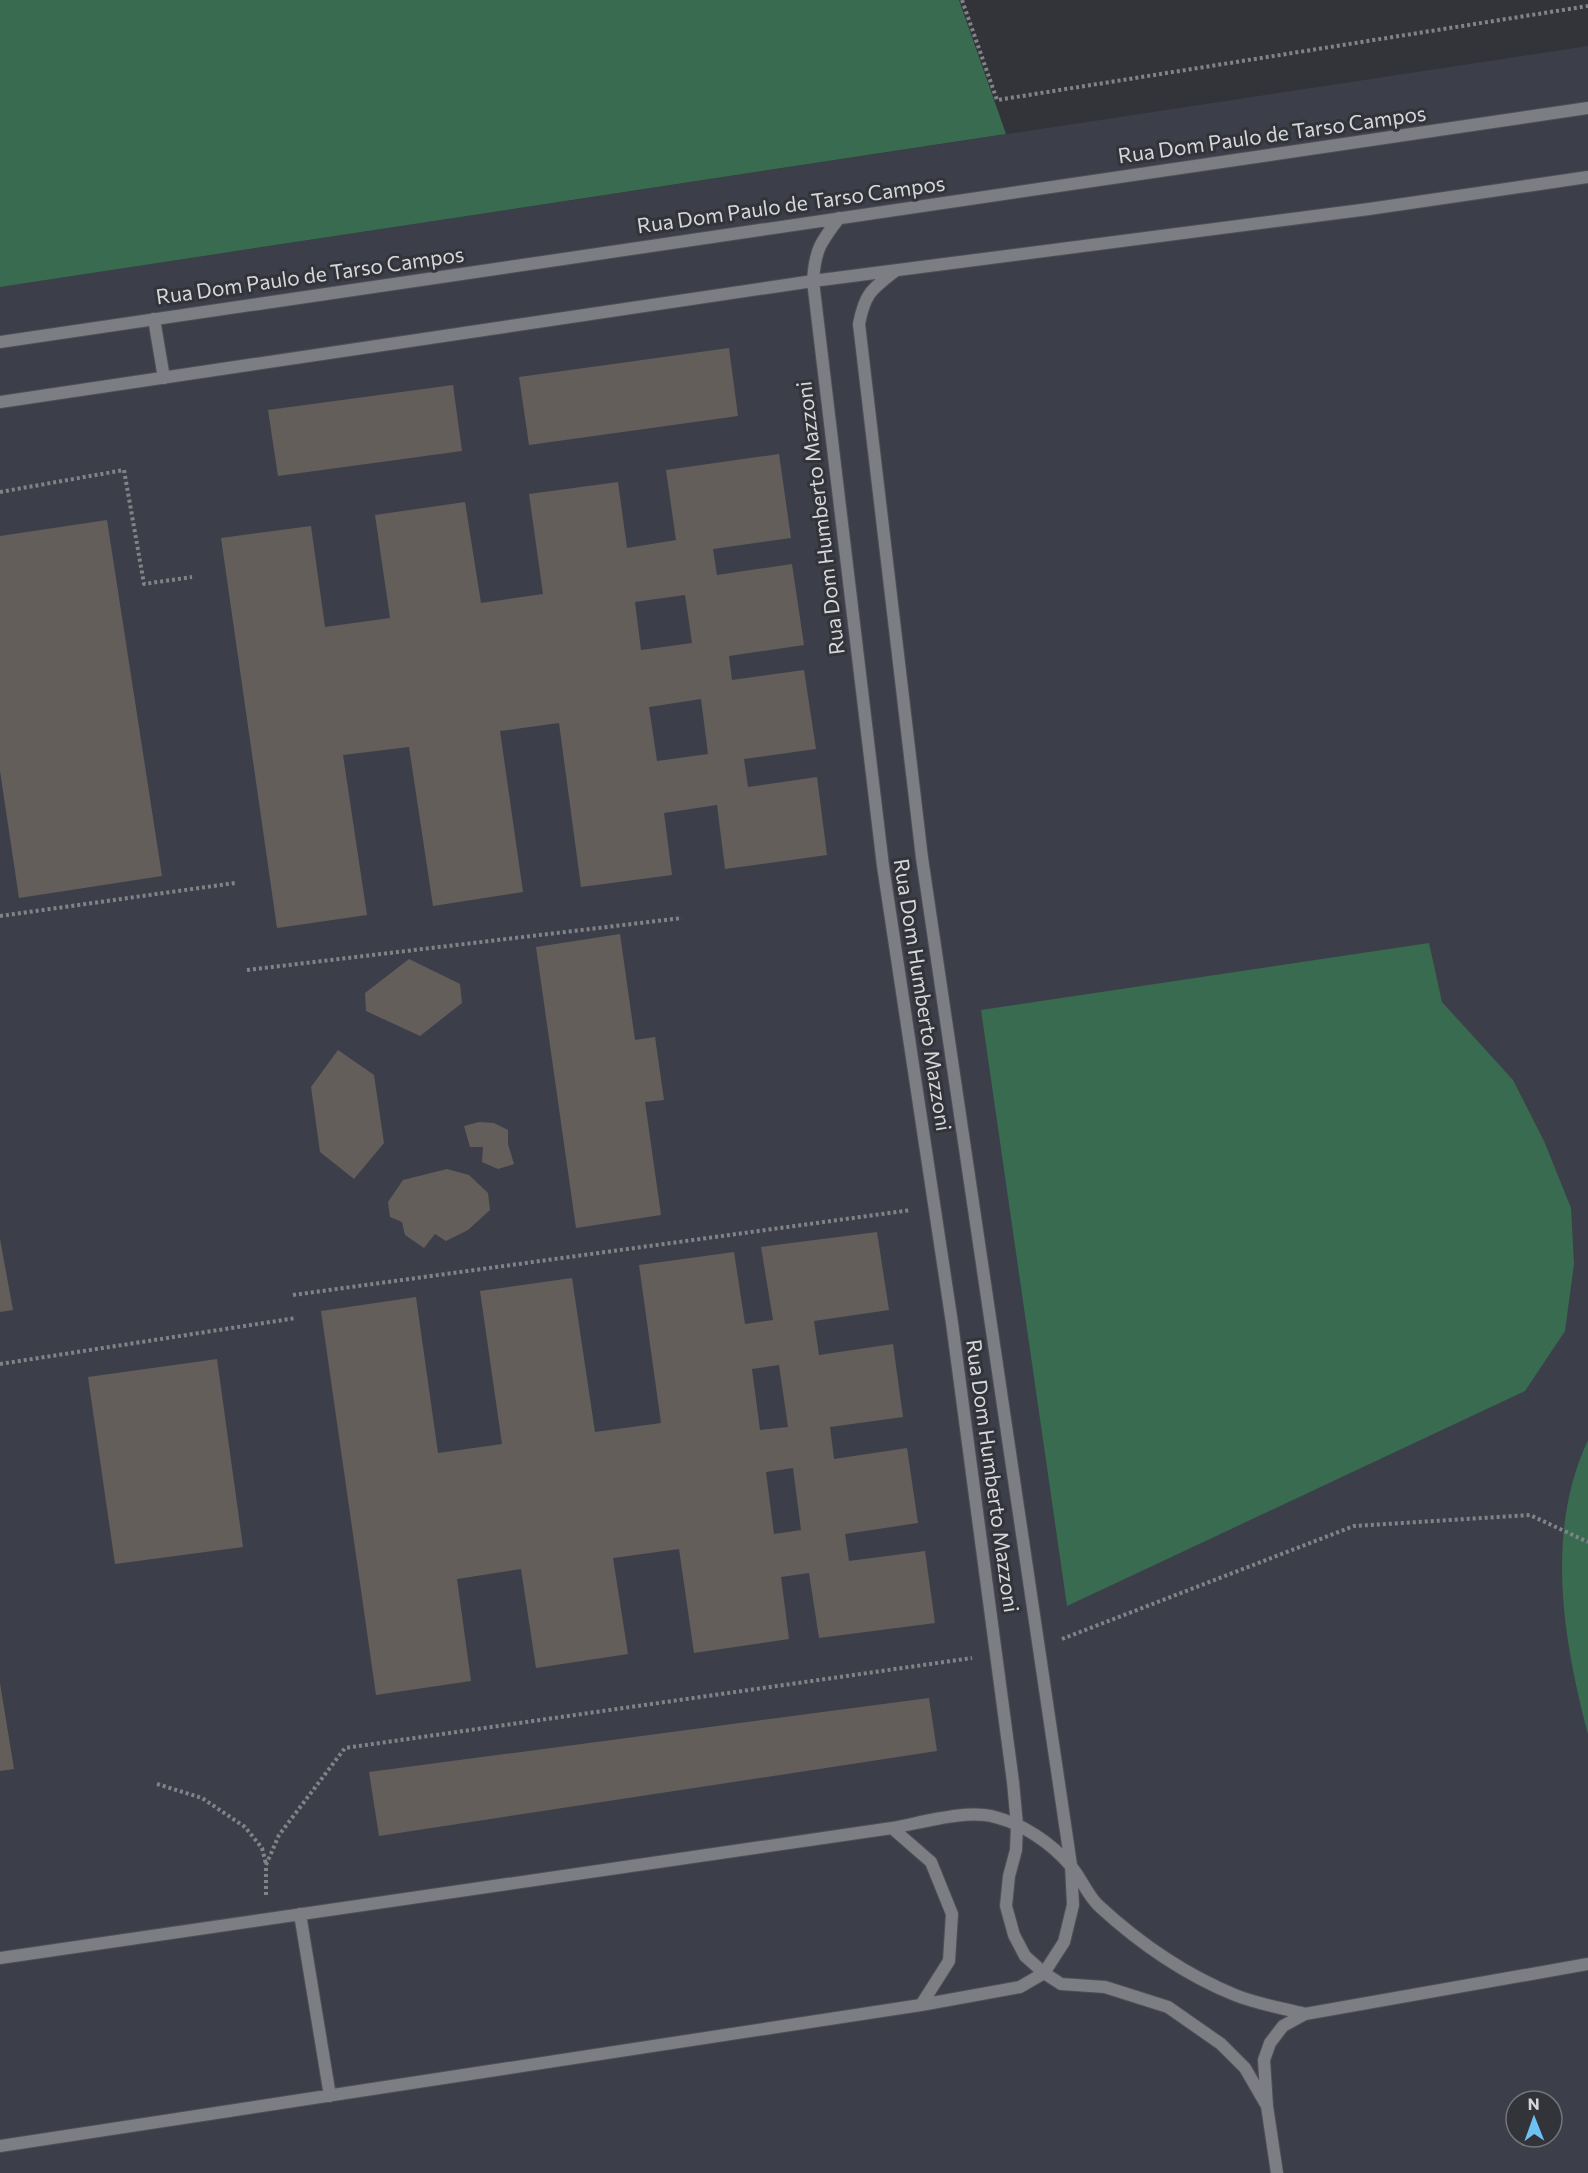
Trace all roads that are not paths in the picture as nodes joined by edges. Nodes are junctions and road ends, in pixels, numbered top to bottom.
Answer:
1 (1588, 108) edge
2 (1588, 177) edge
3 (839, 218) junction
4 (895, 271) junction
5 (813, 281) junction
6 (154, 319) junction
7 (0, 342) edge
8 (164, 378) junction
9 (0, 402) edge
10 (1017, 1825) junction
11 (892, 1828) junction
12 (1071, 1865) junction
13 (300, 1914) junction
14 (0, 1958) edge
15 (1588, 1964) edge
16 (1044, 1973) junction
17 (921, 2005) junction
18 (1305, 2014) junction
19 (330, 2096) junction
20 (1267, 2106) junction
21 (0, 2146) edge
22 (1277, 2173) edge

1 - 3 street, Rua Dom Paulo de Tarso Campos
2 - 4 street
3 - 5 street, Rua Dom Humberto Mazzoni
3 - 6 street, Rua Dom Paulo de Tarso Campos
4 - 5 street
4 - 12 street, Rua Dom Humberto Mazzoni
5 - 8 street
5 - 10 street, Rua Dom Humberto Mazzoni
6 - 7 street, Rua Dom Paulo de Tarso Campos
6 - 8 street
8 - 9 street
10 - 11 street
10 - 12 street
10 - 16 street, Rua Dom Humberto Mazzoni
11 - 13 street
11 - 17 street
12 - 16 street, Rua Dom Humberto Mazzoni
12 - 18 street
13 - 14 street
13 - 19 street
15 - 18 street
16 - 17 street
16 - 20 street
17 - 19 street
18 - 20 street
19 - 21 street
20 - 22 street

